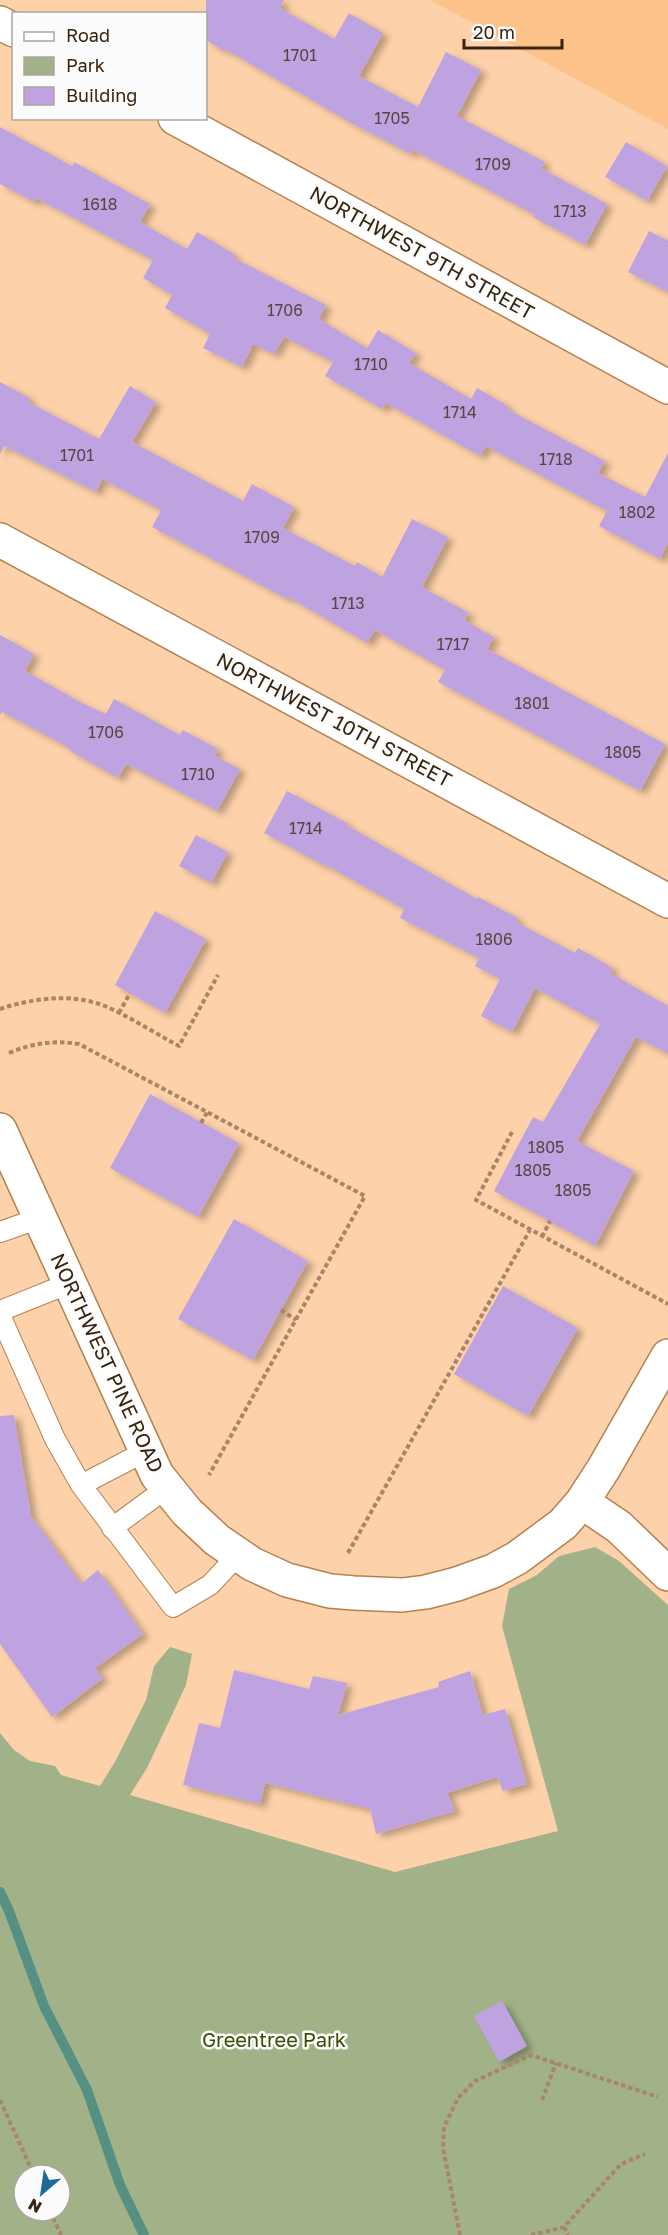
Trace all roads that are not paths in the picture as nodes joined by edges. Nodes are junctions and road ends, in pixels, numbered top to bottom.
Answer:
1 (180, 120) edge
2 (668, 387) edge
3 (0, 540) edge
4 (668, 901) edge
5 (0, 1130) edge
6 (40, 1218) junction
7 (0, 1232) edge
8 (70, 1283) junction
9 (0, 1313) edge
10 (668, 1356) edge
11 (146, 1451) junction
12 (81, 1485) junction
13 (168, 1487) junction
14 (582, 1502) junction
15 (112, 1528) junction
16 (238, 1555) junction
17 (668, 1574) edge

1 - 2 street, NORTHWEST 9TH STREET
3 - 4 street, NORTHWEST 10TH STREET
5 - 6 street, NORTHWEST PINE ROAD
6 - 7 lane
6 - 8 street, NORTHWEST PINE ROAD
8 - 9 lane
8 - 11 street, NORTHWEST PINE ROAD
9 - 12 lane
10 - 14 street, NORTHWEST PINE ROAD
11 - 12 lane
11 - 13 street, NORTHWEST PINE ROAD
12 - 15 lane
13 - 15 lane
13 - 16 street, NORTHWEST PINE ROAD
14 - 16 street, NORTHWEST PINE ROAD
14 - 17 street
15 - 16 lane

